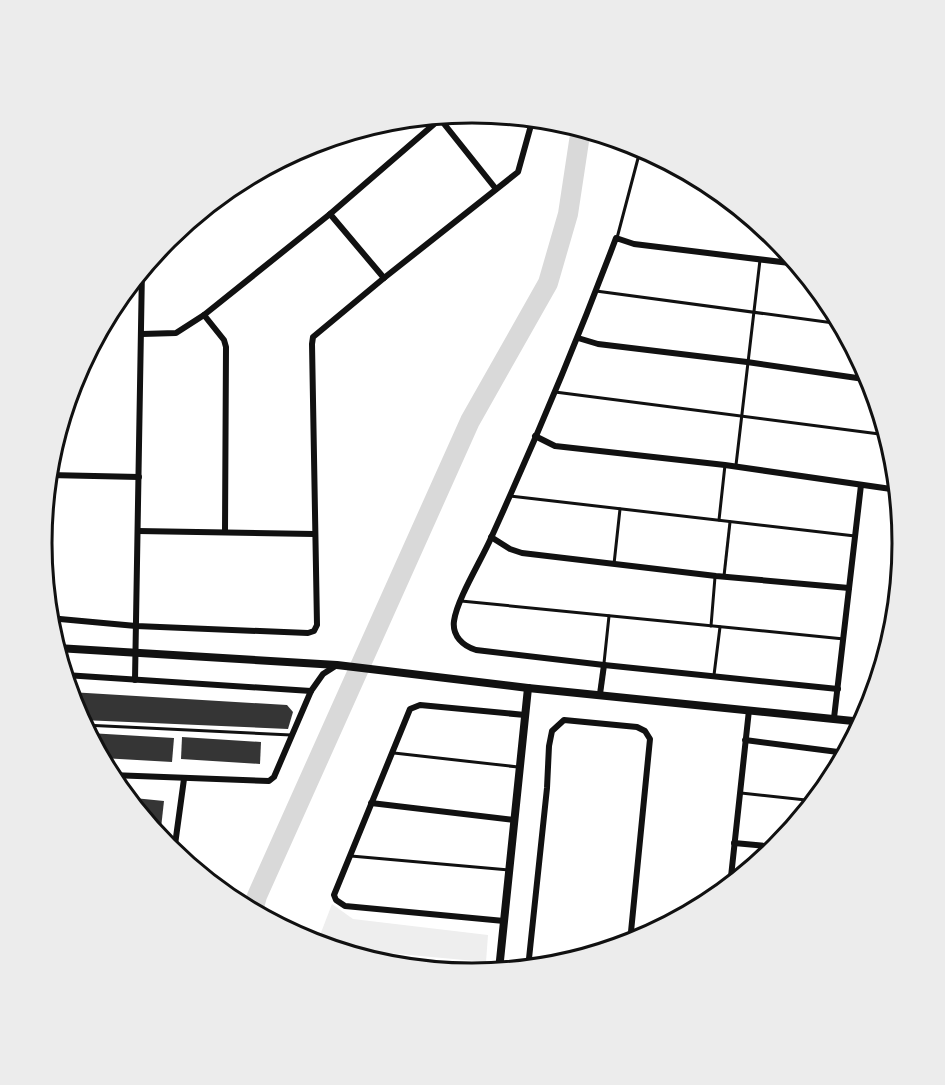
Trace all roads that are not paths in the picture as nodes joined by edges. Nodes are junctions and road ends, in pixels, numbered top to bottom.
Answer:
1 (444, 123) edge
2 (430, 125) edge
3 (531, 127) edge
4 (638, 157) edge
5 (496, 189) junction
6 (330, 214) junction
7 (616, 238) junction
8 (760, 258) junction
9 (784, 262) edge
10 (384, 278) junction
11 (142, 284) edge
12 (596, 291) junction
13 (754, 312) junction
14 (204, 315) junction
15 (830, 322) edge
16 (142, 334) junction
17 (578, 338) junction
18 (747, 362) junction
19 (859, 378) edge
20 (555, 392) junction
21 (741, 416) junction
22 (878, 434) edge
23 (535, 436) junction
24 (724, 465) junction
25 (735, 467) junction
26 (58, 475) edge
27 (139, 477) junction
28 (861, 485) junction
29 (889, 489) edge
30 (508, 496) junction
31 (620, 509) junction
32 (719, 521) junction
33 (730, 522) junction
34 (138, 531) junction
35 (225, 532) junction
36 (314, 534) junction
37 (855, 536) junction
38 (491, 537) junction
39 (614, 564) junction
40 (716, 576) junction
41 (724, 576) junction
42 (849, 588) junction
43 (461, 601) junction
44 (609, 616) junction
45 (60, 619) edge
46 (136, 626) junction
47 (711, 626) junction
48 (720, 627) junction
49 (844, 639) junction
50 (66, 649) edge
51 (136, 653) junction
52 (337, 665) junction
53 (603, 665) junction
54 (74, 676) edge
55 (714, 676) junction
56 (135, 680) junction
57 (528, 688) junction
58 (838, 689) junction
59 (311, 692) junction
60 (600, 694) junction
61 (749, 710) junction
62 (525, 715) junction
63 (834, 718) junction
64 (853, 721) edge
65 (95, 726) edge
66 (291, 735) junction
67 (745, 740) junction
68 (837, 752) edge
69 (392, 753) junction
70 (520, 767) junction
71 (123, 776) edge
72 (184, 779) junction
73 (740, 793) junction
74 (804, 800) edge
75 (371, 803) junction
76 (514, 820) junction
77 (176, 839) edge
78 (734, 843) junction
79 (762, 846) edge
80 (349, 855) junction
81 (509, 870) junction
82 (731, 873) edge
83 (504, 921) junction
84 (631, 932) edge
85 (529, 959) edge
86 (500, 962) edge

1 - 5 street
2 - 6 street
3 - 5 street
4 - 7 lane
5 - 10 street
6 - 10 street
6 - 14 street
7 - 8 street
7 - 12 street
8 - 9 street
8 - 13 lane
10 - 36 street
11 - 16 street
12 - 13 lane
12 - 17 street
13 - 15 lane
13 - 18 lane
14 - 16 street
14 - 35 street
16 - 27 street
17 - 18 street
17 - 20 street
18 - 19 street
18 - 21 lane
20 - 21 lane
20 - 23 street
21 - 22 lane
21 - 25 lane
23 - 24 street
23 - 30 street
24 - 25 street
24 - 32 lane
25 - 28 street
26 - 27 street
27 - 34 street
28 - 29 street
28 - 37 street
30 - 31 lane
30 - 38 street
31 - 32 lane
31 - 39 lane
32 - 33 lane
33 - 37 lane
33 - 41 lane
34 - 35 street
34 - 46 street
35 - 36 street
36 - 46 street
37 - 42 street
38 - 39 street
38 - 43 street
39 - 40 street
40 - 41 street
40 - 47 lane
41 - 42 street
42 - 49 street
43 - 44 lane
43 - 53 street
44 - 47 lane
44 - 53 lane
45 - 46 street
46 - 51 street
47 - 48 lane
48 - 49 lane
48 - 55 lane
49 - 58 street
50 - 51 street
51 - 52 street
51 - 56 street
52 - 57 street
52 - 59 street
53 - 55 street
53 - 60 street
54 - 56 street
55 - 58 street
56 - 59 street
57 - 60 street
57 - 62 street
58 - 63 street
59 - 66 street
60 - 61 street
61 - 63 street
61 - 67 street
62 - 69 street
62 - 70 street
63 - 64 street
65 - 66 lane
66 - 72 street
67 - 68 street
67 - 73 street
69 - 70 lane
69 - 75 street
70 - 76 street
71 - 72 street
72 - 77 street
73 - 74 lane
73 - 78 street
75 - 76 street
75 - 80 street
76 - 81 street
78 - 79 street
78 - 82 street
80 - 81 lane
80 - 83 street
81 - 83 street
83 - 86 street
84 - 85 street

